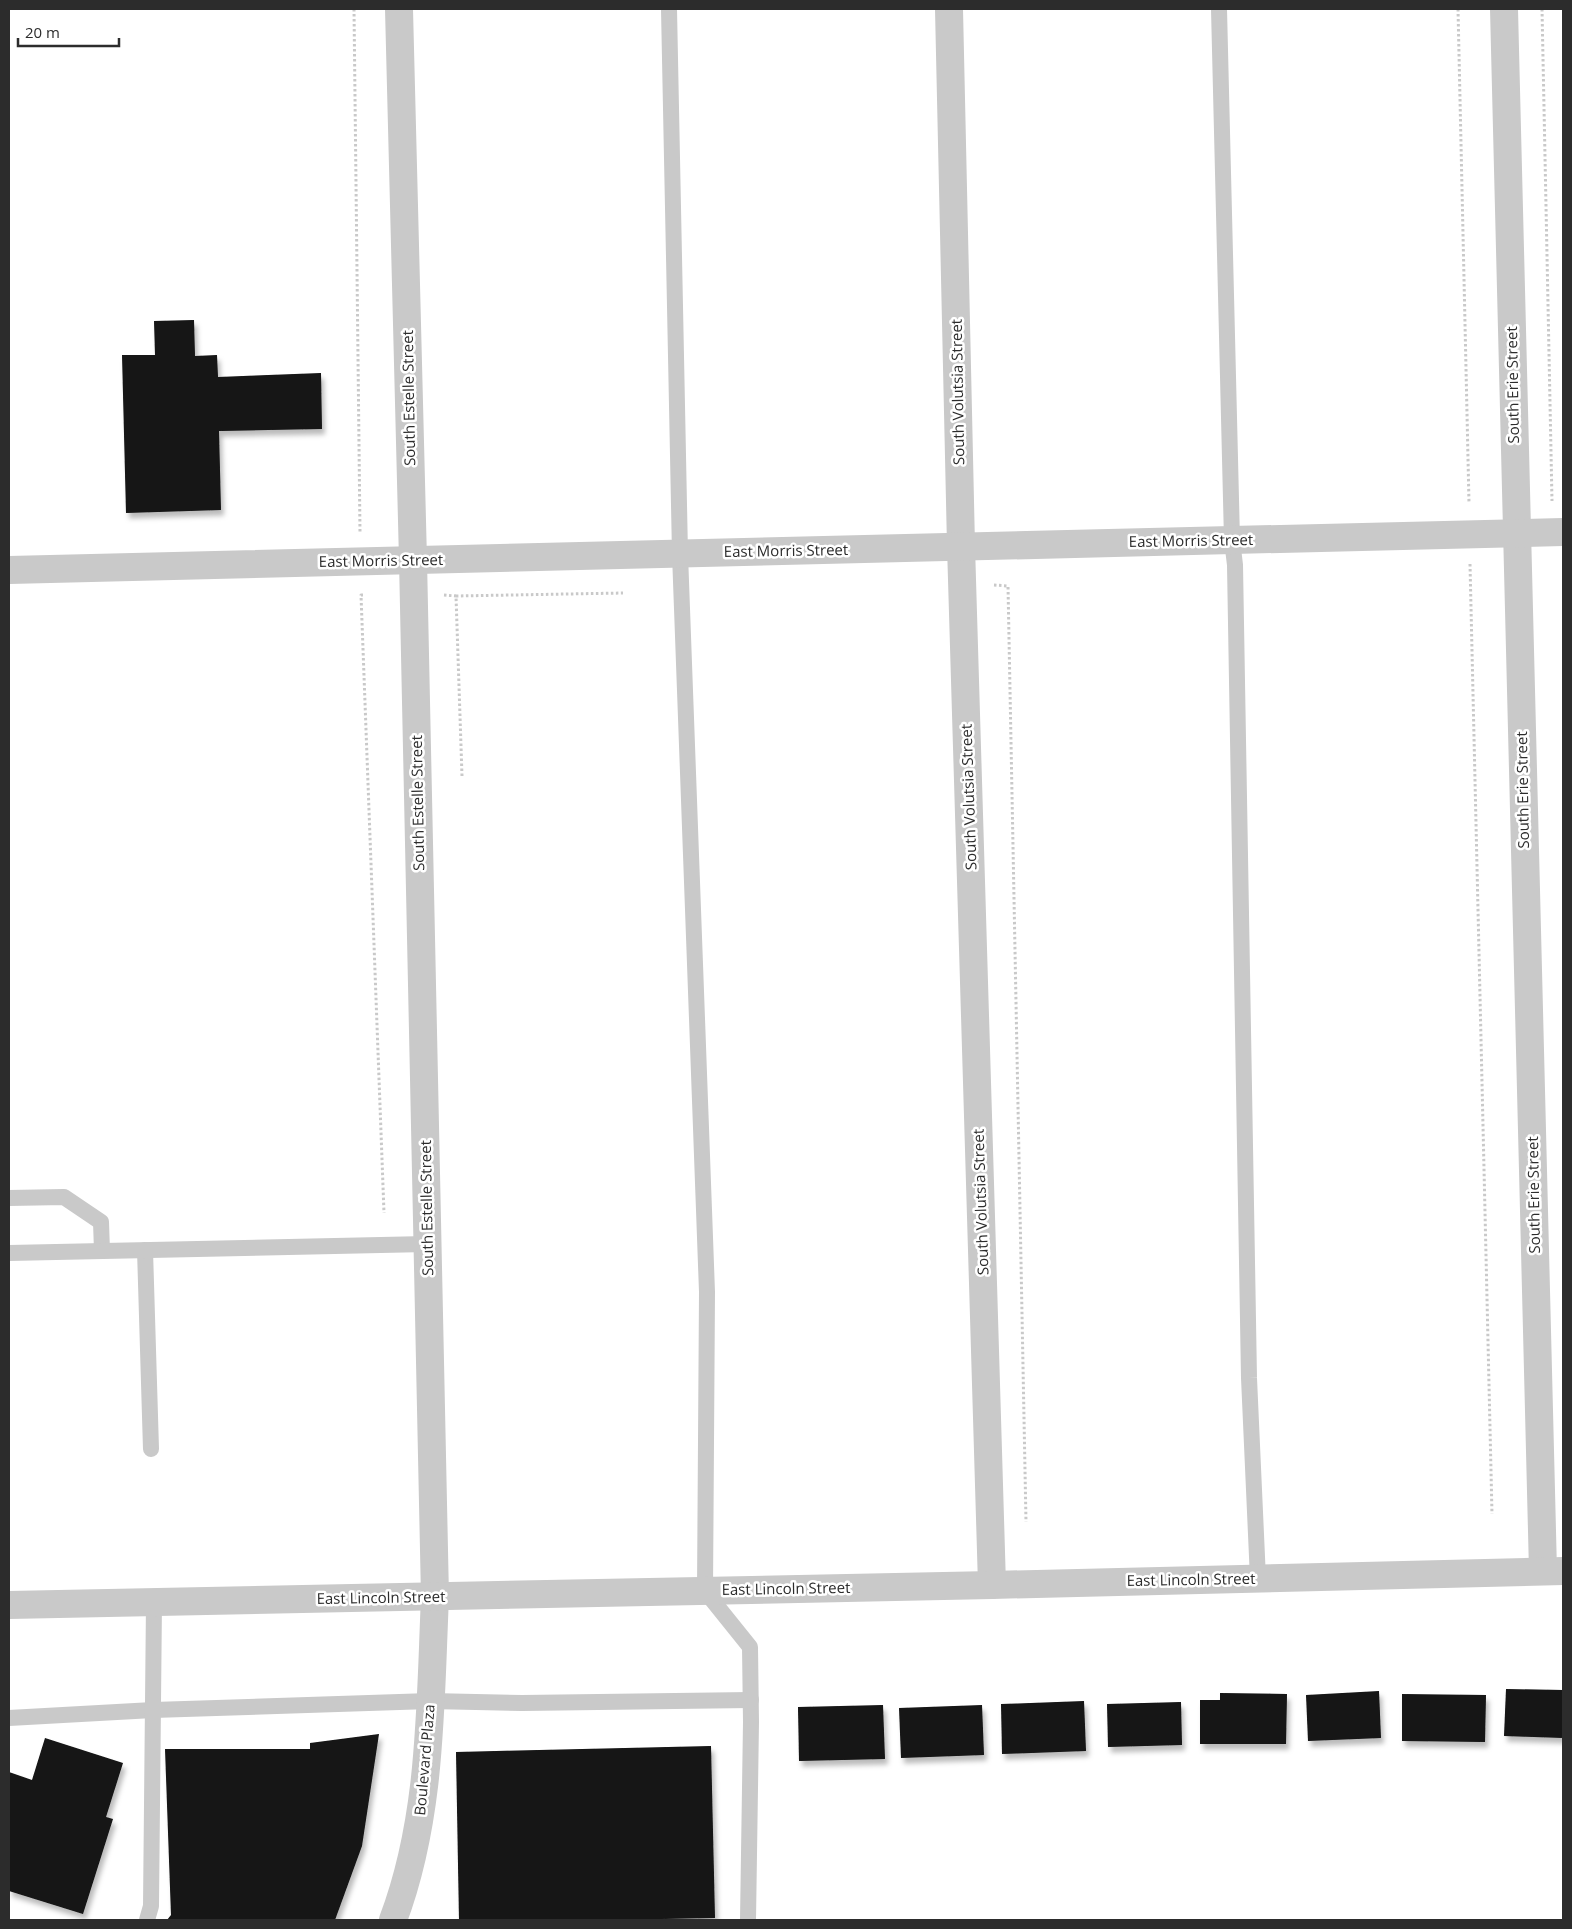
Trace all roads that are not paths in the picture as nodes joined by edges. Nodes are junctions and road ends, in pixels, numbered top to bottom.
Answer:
1 (400, 9) edge
2 (670, 9) edge
3 (949, 9) edge
4 (1219, 9) edge
5 (1504, 9) edge
6 (1563, 532) edge
7 (1517, 533) junction
8 (1232, 540) junction
9 (961, 546) junction
10 (680, 554) junction
11 (413, 560) junction
12 (9, 570) edge
13 (9, 1198) edge
14 (427, 1244) junction
15 (145, 1250) junction
16 (102, 1251) junction
17 (9, 1253) edge
18 (151, 1449) dead end
19 (1553, 1571) edge
20 (1258, 1579) junction
21 (992, 1585) junction
22 (705, 1591) junction
23 (435, 1597) junction
24 (154, 1602) junction
25 (9, 1605) edge
26 (751, 1700) junction
27 (430, 1701) junction
28 (153, 1710) junction
29 (9, 1718) edge
30 (147, 1920) edge
31 (393, 1920) edge
32 (748, 1920) edge

1 - 11 street, South Estelle Street
2 - 10 lane
3 - 9 street, South Volutsia Street
4 - 8 lane
5 - 7 street, South Erie Street
6 - 7 street, East Morris Street
7 - 8 street, East Morris Street
7 - 19 street, South Erie Street
8 - 9 street, East Morris Street
8 - 20 lane
9 - 10 street, East Morris Street
9 - 21 street, South Volutsia Street
10 - 11 street, East Morris Street
10 - 22 lane
11 - 12 street, East Morris Street
11 - 14 street, South Estelle Street
13 - 16 lane
14 - 15 lane
14 - 23 street, South Estelle Street
15 - 16 lane
15 - 18 lane
16 - 17 lane
19 - 20 street, East Lincoln Street
20 - 21 street, East Lincoln Street
21 - 22 street, East Lincoln Street
22 - 23 street, East Lincoln Street
22 - 26 lane
23 - 24 street, East Lincoln Street
23 - 27 street, Boulevard Plaza
24 - 25 street, East Lincoln Street
24 - 28 lane
26 - 27 lane
26 - 32 lane
27 - 28 lane
27 - 31 street, Boulevard Plaza
28 - 29 lane
28 - 30 lane

